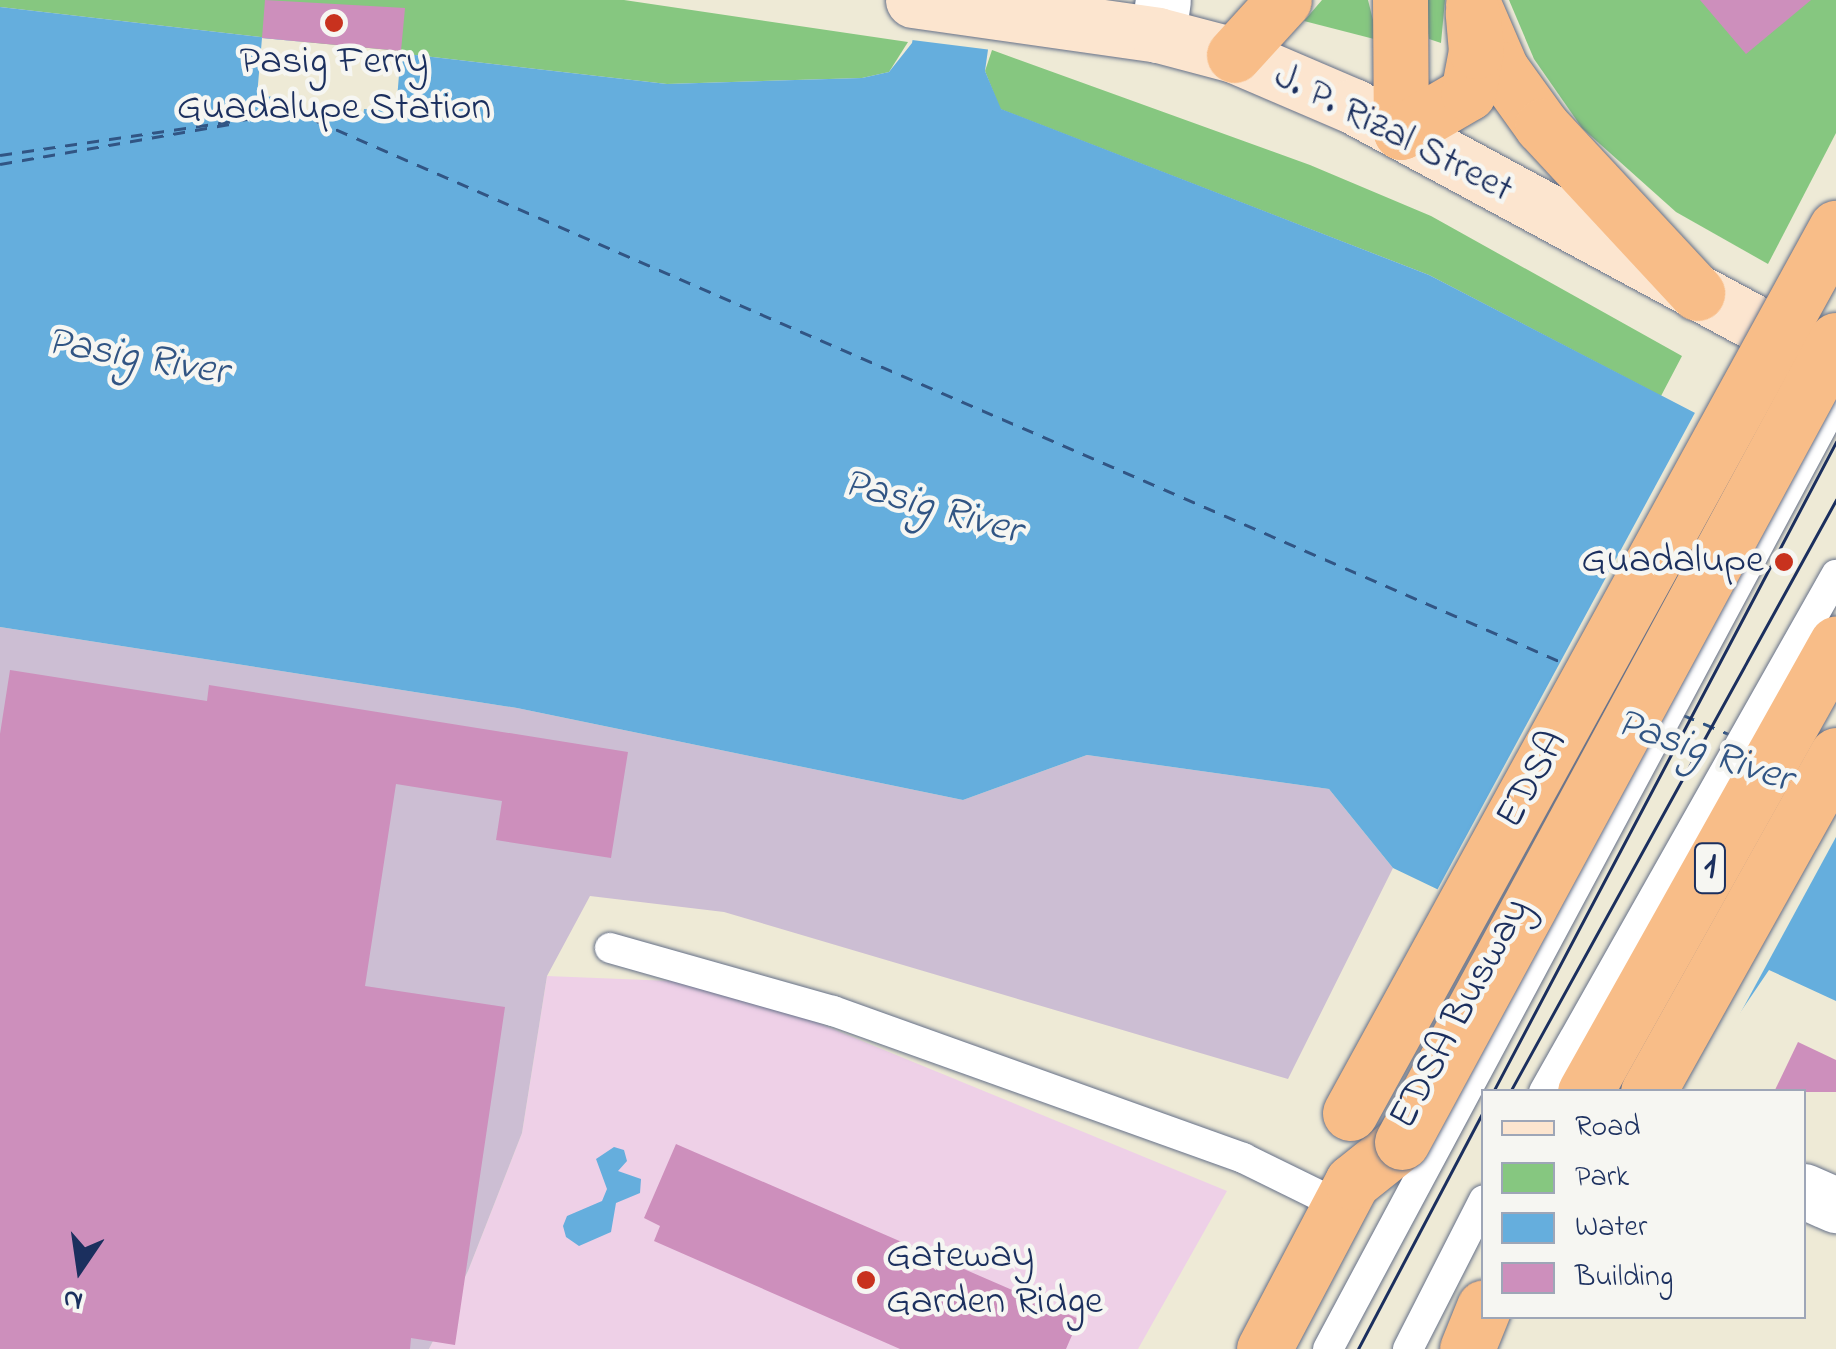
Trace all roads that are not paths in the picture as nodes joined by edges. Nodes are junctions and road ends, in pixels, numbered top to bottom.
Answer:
1 (915, 0) edge
2 (1284, 0) edge
3 (1400, 0) edge
4 (1472, 2) edge
5 (1161, 17) edge
6 (1234, 54) junction
7 (1402, 132) junction
8 (1836, 228) edge
9 (1697, 294) junction
10 (1836, 340) edge
11 (1836, 366) edge
12 (1836, 400) edge
13 (1836, 575) edge
14 (1836, 644) edge
15 (1836, 755) edge
16 (610, 948) dead end
17 (1546, 1089) edge
18 (1587, 1089) edge
19 (1650, 1089) edge
20 (1416, 1149) junction
21 (1806, 1192) edge
22 (1346, 1194) junction
23 (1836, 1205) edge
24 (1481, 1206) edge
25 (1481, 1314) edge
26 (1510, 1319) edge
27 (1264, 1349) edge
28 (1328, 1349) edge
29 (1408, 1349) edge
30 (1466, 1349) edge
31 (1489, 1349) edge

1 - 5 main road, J. P. Rizal Street
2 - 6 highway
3 - 7 highway
4 - 7 highway
4 - 9 highway
5 - 6 main road, J. P. Rizal Street
6 - 7 main road, J. P. Rizal Street
7 - 9 main road, J. P. Rizal Street
8 - 22 highway, EDSA, bridge
9 - 11 main road, J. P. Rizal Street
10 - 20 highway, EDSA, bridge
12 - 20 lane, EDSA Busway
13 - 17 lane
14 - 18 highway, 1
15 - 19 highway, 1
16 - 22 lane
20 - 22 highway, EDSA
20 - 28 lane, EDSA Busway
21 - 23 street
22 - 27 highway, EDSA
24 - 29 lane
25 - 30 highway
26 - 31 highway

